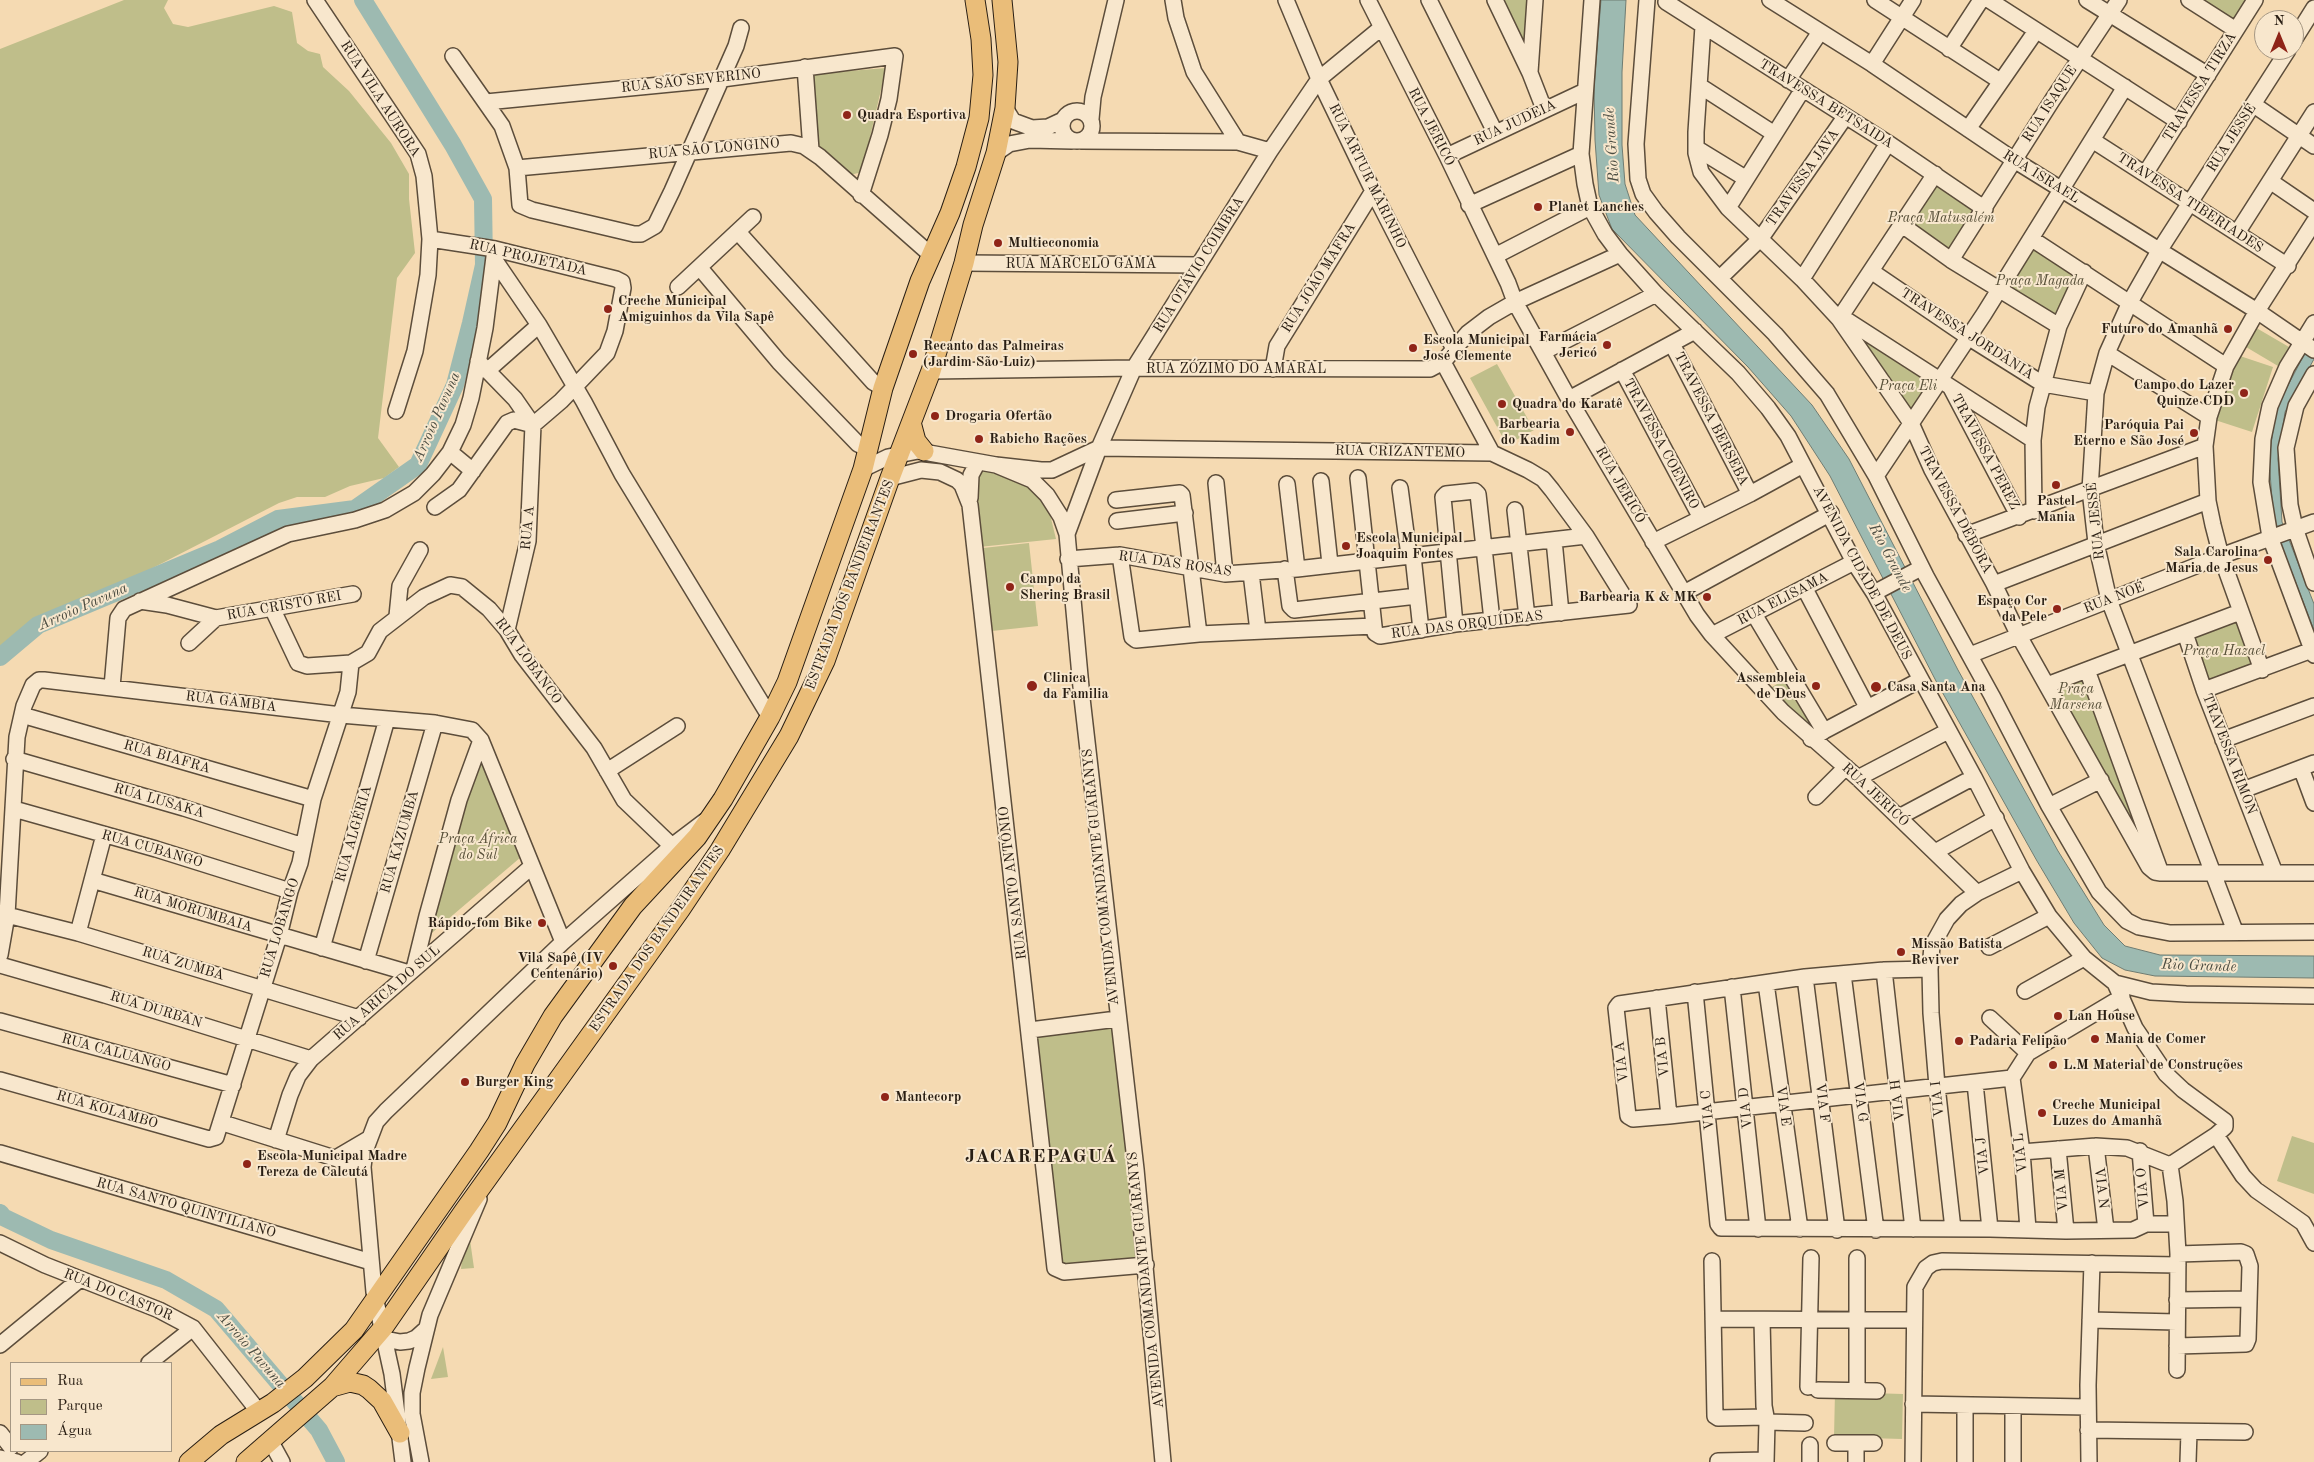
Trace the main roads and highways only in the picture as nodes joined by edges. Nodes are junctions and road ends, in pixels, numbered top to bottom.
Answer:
1 (975, 0) edge
2 (1002, 0) edge
3 (912, 426) junction
4 (924, 451) road end
5 (328, 1391) junction
6 (400, 1433) road end
7 (188, 1462) edge
8 (246, 1462) edge

1 - 7 main road, ESTRADA DOS BANDEIRANTES
2 - 3 main road, ESTRADA DOS BANDEIRANTES
3 - 4 main road
3 - 5 main road, ESTRADA DOS BANDEIRANTES
5 - 6 main road
5 - 8 main road, ESTRADA DOS BANDEIRANTES

